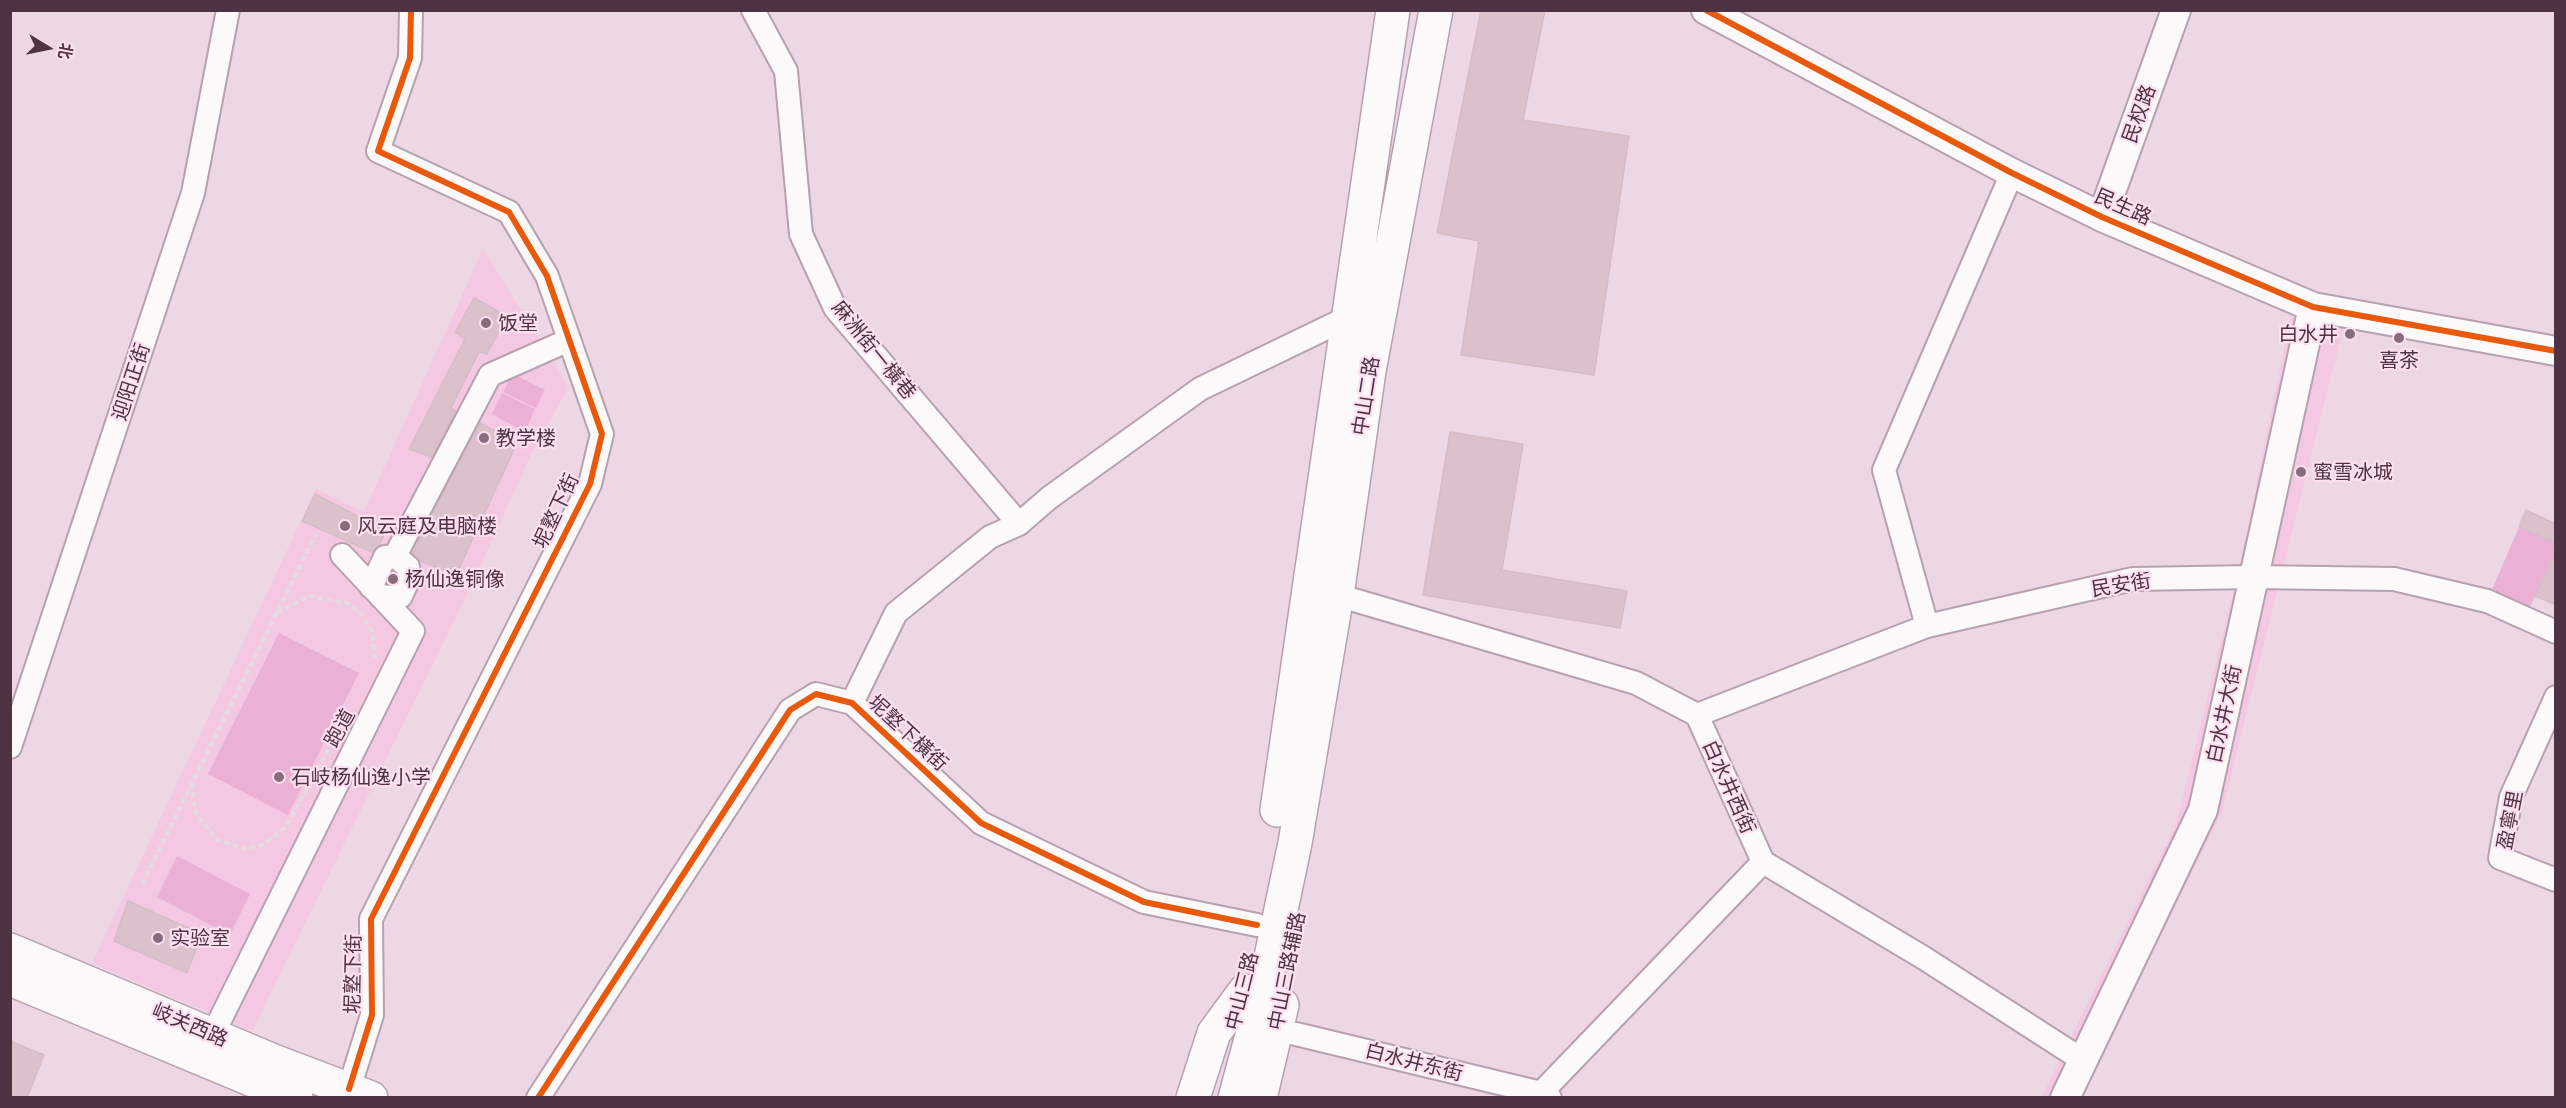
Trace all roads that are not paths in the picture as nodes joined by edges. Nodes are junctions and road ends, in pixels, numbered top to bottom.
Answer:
1 (228, 10) edge
2 (411, 10) edge
3 (753, 10) edge
4 (1393, 10) edge
5 (1436, 10) edge
6 (1706, 10) edge
7 (2176, 10) edge
8 (2012, 173) junction
9 (2102, 217) junction
10 (2313, 307) junction
11 (1349, 317) junction
12 (569, 340) junction
13 (2556, 351) edge
14 (1019, 524) junction
15 (342, 555) dead end
16 (395, 556) junction
17 (2254, 577) junction
18 (376, 592) junction
19 (1337, 595) junction
20 (1927, 626) junction
21 (2556, 632) edge
22 (2556, 697) edge
23 (852, 703) junction
24 (1697, 715) junction
25 (10, 747) edge
26 (1294, 780) junction
27 (1294, 843) junction
28 (1763, 862) junction
29 (2556, 880) edge
30 (1257, 925) junction
31 (10, 950) edge
32 (10, 979) edge
33 (1245, 990) junction
34 (1277, 1031) junction
35 (213, 1034) junction
36 (2084, 1061) junction
37 (275, 1094) edge
38 (360, 1094) edge
39 (1546, 1095) edge
40 (538, 1098) edge
41 (1193, 1098) edge
42 (1214, 1098) edge
43 (1235, 1098) edge
44 (1260, 1098) edge
45 (2066, 1098) edge

1 - 25 street, 迎阳正街
2 - 12 street, 坭墪下街
3 - 14 street, 麻洲街一橫巷
4 - 11 main road, 中山二路
5 - 19 main road, 中山二路
6 - 8 street, 民生路
7 - 9 street, 民权路
8 - 9 street, 民生路
8 - 20 street
9 - 10 street, 民生路
10 - 13 street, 民生路
10 - 17 street, 白水井大街
11 - 14 street
11 - 26 main road, 中山二路
12 - 16 street
12 - 38 street, 坭墪下街
14 - 23 street
15 - 18 street
16 - 18 street
16 - 18 street
17 - 20 street, 民安街
17 - 21 street, 民安街
17 - 36 street, 白水井大街
18 - 35 street
19 - 24 street, 白水井西街
19 - 26 main road, 中山二路
20 - 24 street, 民安街
22 - 29 street, 盈寧里
23 - 30 street, 坭墪下橫街
23 - 40 street, 坭墪下橫街
24 - 28 street, 白水井西街
26 - 27 main road, 中山三路
26 - 30 main road, 中山三路
27 - 34 main road, 中山三路辅路
27 - 43 main road, 中山三路
28 - 36 street
28 - 39 street
30 - 33 main road, 中山三路
31 - 35 main road, 岐关西路
32 - 37 main road, 岐关西路
33 - 41 main road, 中山三路辅路
33 - 42 main road, 中山三路
34 - 39 street, 白水井东街
34 - 44 main road, 中山三路辅路
35 - 38 main road, 岐关西路
36 - 45 street, 白水井大街

